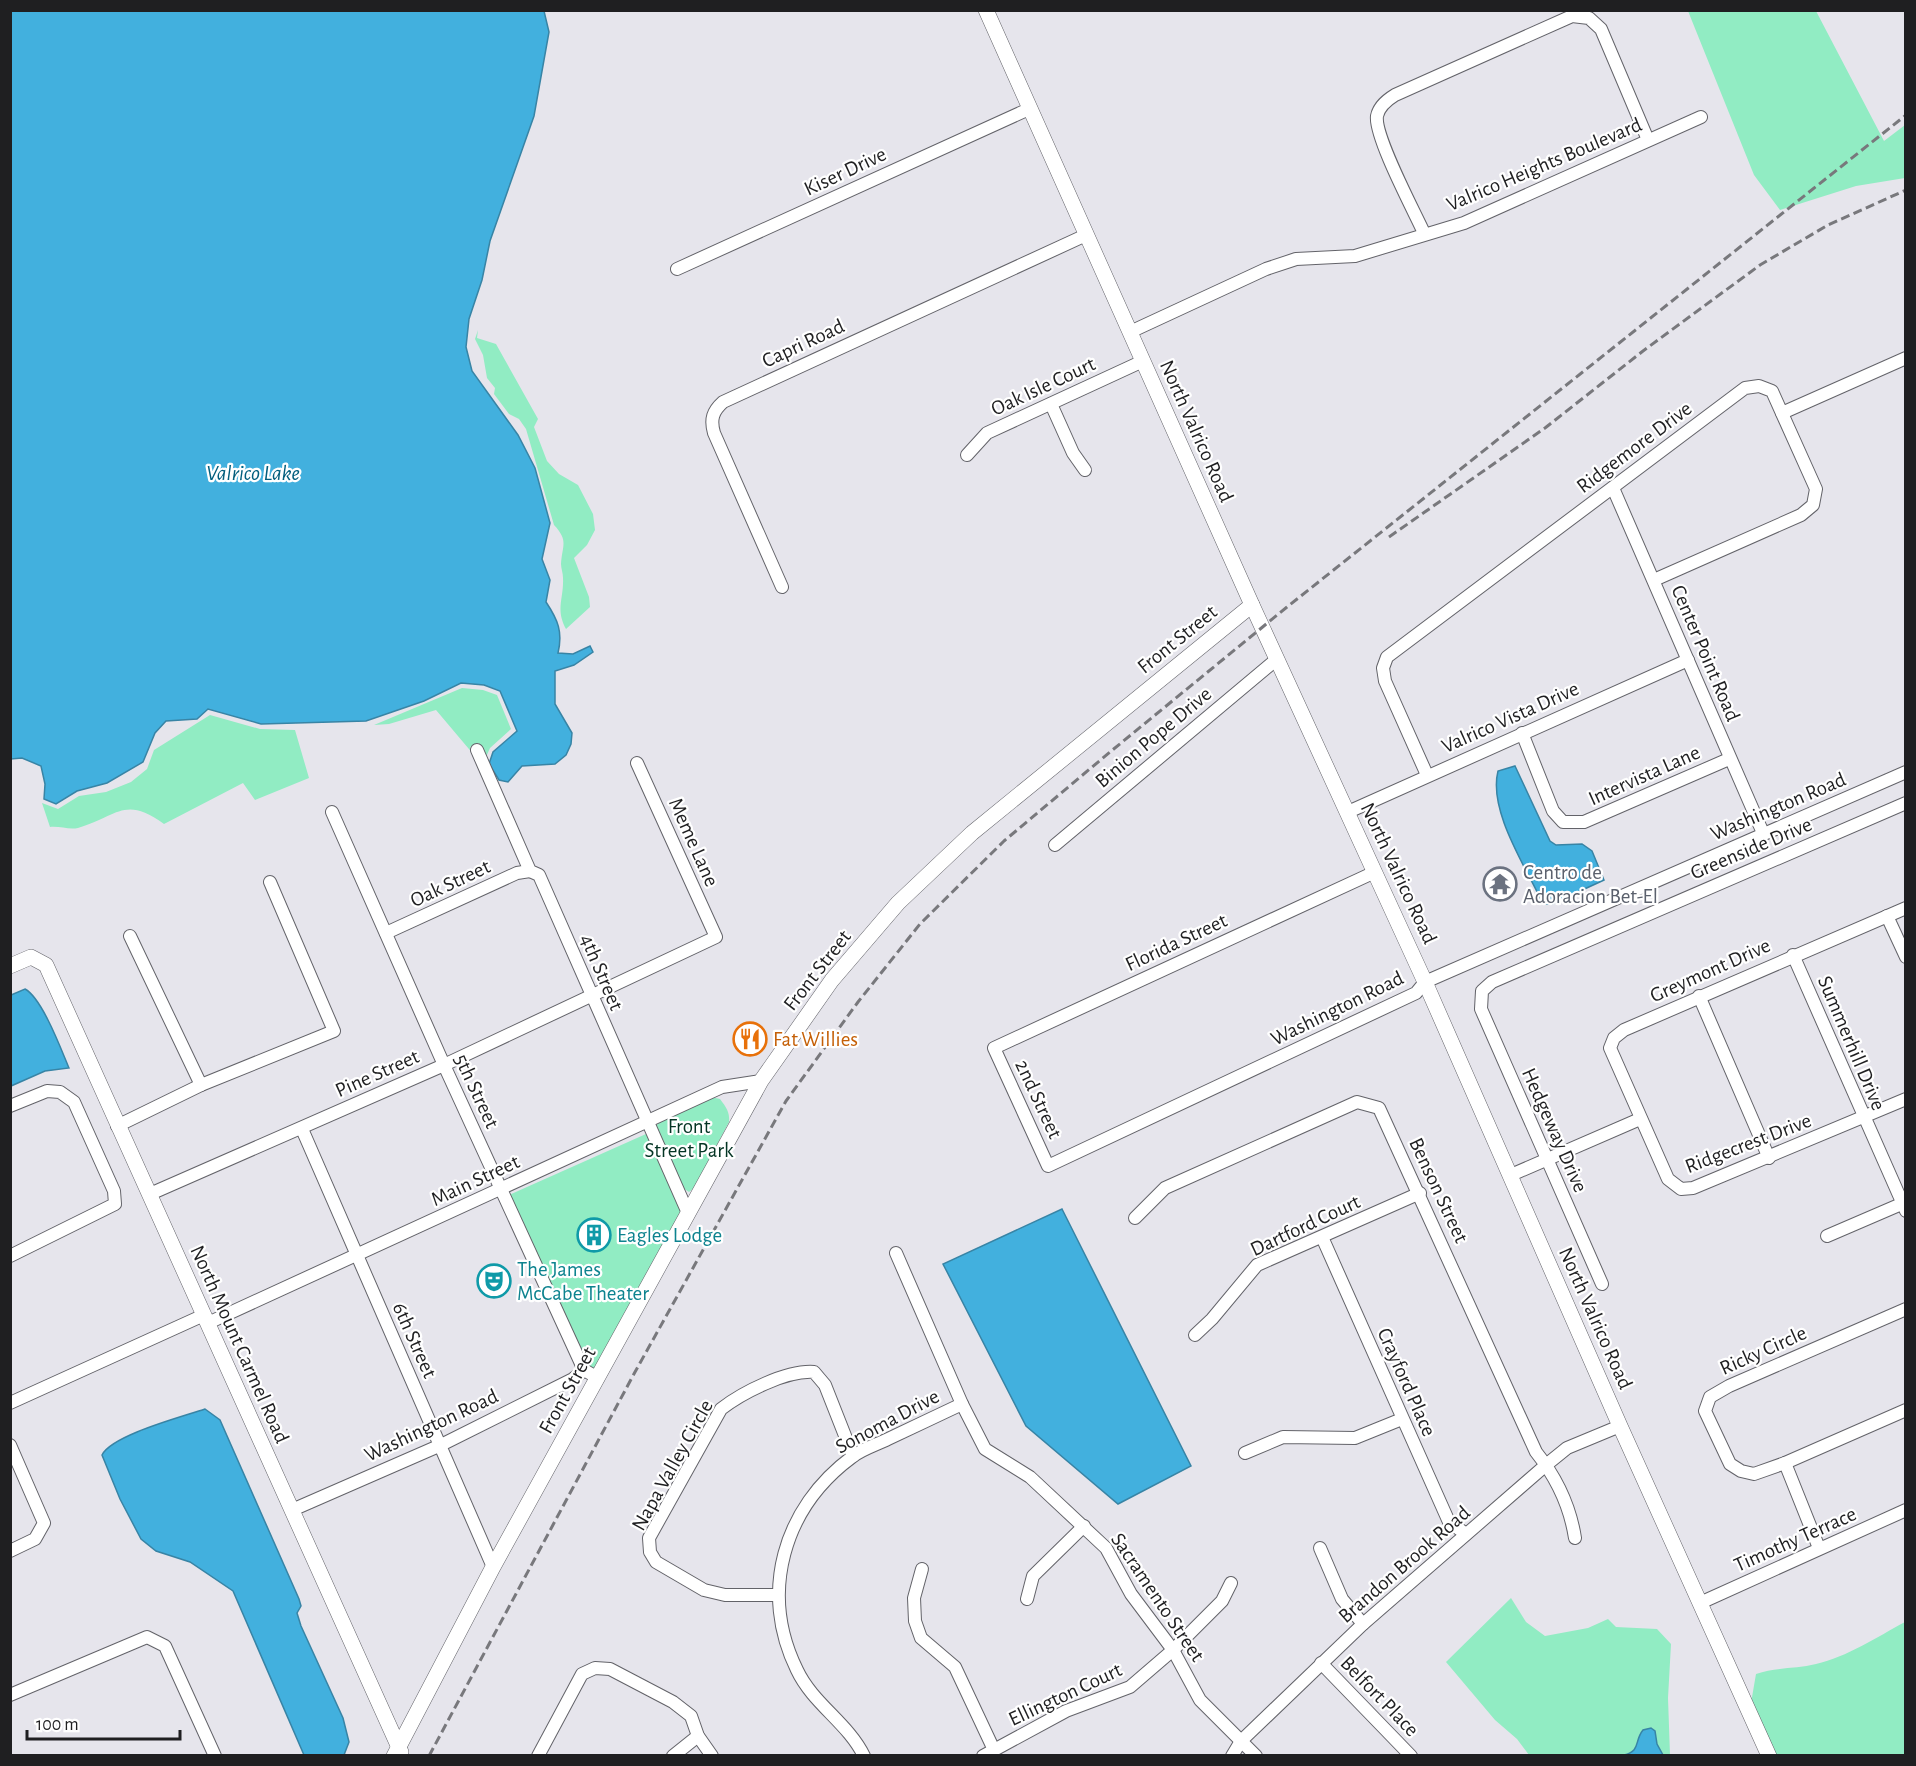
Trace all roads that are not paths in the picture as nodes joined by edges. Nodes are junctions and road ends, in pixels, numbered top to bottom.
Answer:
1 (986, 10) edge
2 (1029, 109) junction
3 (1701, 117) dead end
4 (1648, 140) junction
5 (1424, 233) junction
6 (1086, 235) junction
7 (677, 268) dead end
8 (1130, 332) junction
9 (1905, 358) edge
10 (1143, 361) junction
11 (1051, 404) junction
12 (1782, 413) junction
13 (967, 455) dead end
14 (1085, 470) dead end
15 (1613, 488) junction
16 (1654, 580) junction
17 (782, 587) dead end
18 (1252, 605) junction
19 (1277, 659) junction
20 (1688, 660) junction
21 (1522, 733) junction
22 (477, 750) dead end
23 (1729, 759) junction
24 (637, 763) dead end
25 (1905, 772) edge
26 (1427, 775) junction
27 (1905, 803) edge
28 (332, 812) dead end
29 (1348, 812) junction
30 (1763, 833) junction
31 (1055, 845) dead end
32 (530, 871) junction
33 (1375, 872) junction
34 (270, 882) dead end
35 (1905, 908) edge
36 (1887, 916) junction
37 (387, 933) junction
38 (130, 936) dead end
39 (716, 937) joint
40 (1793, 956) junction
41 (1905, 957) edge
42 (10, 966) edge
43 (1425, 982) junction
44 (1482, 991) joint
45 (591, 995) junction
46 (1699, 996) junction
47 (994, 1048) joint
48 (444, 1065) junction
49 (761, 1081) junction
50 (201, 1085) junction
51 (1905, 1099) edge
52 (10, 1106) edge
53 (1863, 1118) junction
54 (1640, 1119) junction
55 (647, 1123) junction
56 (117, 1126) junction
57 (302, 1129) junction
58 (1769, 1158) junction
59 (1546, 1159) junction
60 (1048, 1166) joint
61 (1511, 1175) junction
62 (501, 1190) junction
63 (1420, 1193) junction
64 (150, 1194) junction
65 (1904, 1206) edge
66 (688, 1213) junction
67 (1136, 1218) dead end
68 (1827, 1236) dead end
69 (1322, 1237) junction
70 (896, 1253) dead end
71 (10, 1256) edge
72 (356, 1257) junction
73 (1602, 1284) dead end
74 (1905, 1309) edge
75 (206, 1319) junction
76 (1195, 1335) dead end
77 (584, 1370) junction
78 (598, 1378) junction
79 (12, 1400) edge
80 (962, 1404) junction
81 (1905, 1410) edge
82 (1402, 1419) junction
83 (1620, 1426) junction
84 (10, 1445) edge
85 (441, 1445) junction
86 (1245, 1453) dead end
87 (853, 1456) junction
88 (1785, 1463) junction
89 (1546, 1465) junction
90 (292, 1510) junction
91 (1905, 1510) edge
92 (1084, 1526) junction
93 (1466, 1534) junction
94 (1575, 1538) dead end
95 (1320, 1548) dead end
96 (1820, 1548) junction
97 (10, 1551) edge
98 (493, 1568) junction
99 (921, 1569) dead end
100 (1231, 1583) dead end
101 (778, 1596) junction
102 (1026, 1599) dead end
103 (1700, 1603) junction
104 (1363, 1624) junction
105 (1173, 1650) junction
106 (1321, 1663) junction
107 (10, 1695) edge
108 (698, 1736) junction
109 (1242, 1740) junction
110 (398, 1753) edge
111 (989, 1753) edge
112 (213, 1755) edge
113 (538, 1755) edge
114 (673, 1755) edge
115 (712, 1755) edge
116 (864, 1755) edge
117 (1232, 1755) edge
118 (1256, 1755) edge
119 (1410, 1755) edge
120 (1768, 1755) edge

1 - 2 street, North Valrico Road
2 - 6 street, North Valrico Road
2 - 7 street, Kiser Drive
3 - 4 street, Valrico Heights Boulevard
4 - 5 street, Valrico Heights Boulevard
4 - 5 street
5 - 8 street, Valrico Heights Boulevard
6 - 8 street, North Valrico Road
6 - 17 street, Capri Road
8 - 10 street, North Valrico Road
9 - 12 street
10 - 11 street, Oak Isle Court
10 - 18 street, North Valrico Road
11 - 13 street, Oak Isle Court
11 - 14 street
12 - 15 street, Ridgemore Drive
12 - 16 street, Ridgemore Drive
15 - 16 street, Center Point Road
15 - 26 street, Ridgemore Drive
16 - 20 street, Center Point Road
18 - 19 street, North Valrico Road
18 - 49 street, Front Street
19 - 29 street, North Valrico Road
19 - 31 street, Binion Pope Drive
20 - 21 street, Valrico Vista Drive
20 - 23 street, Center Point Road
21 - 23 street, Intervista Lane
21 - 26 street, Valrico Vista Drive
22 - 32 street, 4th Street
23 - 30 street, Center Point Road
24 - 39 street, Meme Lane
25 - 30 street, Washington Road
26 - 29 street, Valrico Vista Drive
27 - 44 street, Greenside Drive
28 - 37 street, 5th Street
29 - 33 street, North Valrico Road
30 - 43 street, Washington Road
32 - 37 street, Oak Street
32 - 45 street, 4th Street
33 - 43 street, North Valrico Road
33 - 47 street, Florida Street
34 - 50 street
35 - 36 street, Greymont Drive
36 - 40 street, Greymont Drive
36 - 41 street
37 - 48 street, 5th Street
38 - 50 street
39 - 45 street, Pine Street
40 - 46 street, Greymont Drive
40 - 53 street, Summerhill Drive
42 - 56 street, North Mount Carmel Road
43 - 60 street, Washington Road
43 - 61 street, North Valrico Road
44 - 59 street, Hedgeway Drive
45 - 48 street, Pine Street
45 - 55 street, 4th Street
46 - 54 street, Greymont Drive
46 - 58 street
47 - 60 street, 2nd Street
48 - 57 street, Pine Street
48 - 62 street, 5th Street
49 - 55 street, Main Street
49 - 66 street, Front Street
50 - 56 street
51 - 53 street, Ridgecrest Drive
52 - 71 street
53 - 58 street, Ridgecrest Drive
53 - 65 street, Summerhill Drive
54 - 58 street, Ridgecrest Drive
54 - 59 street
55 - 62 street, Main Street
55 - 66 street, 4th Street
56 - 64 street, North Mount Carmel Road
57 - 64 street, Pine Street
57 - 72 street, 6th Street
59 - 61 street
59 - 73 street, Hedgeway Drive
61 - 83 street, North Valrico Road
62 - 72 street, Main Street
62 - 77 street, 5th Street
63 - 67 street, Benson Street
63 - 69 street, Dartford Court
63 - 89 street, Benson Street
64 - 75 street, North Mount Carmel Road
65 - 68 street
66 - 78 street, Front Street
69 - 76 street, Dartford Court
69 - 82 street, Crayford Place
70 - 80 street, Sacramento Street
72 - 75 street, Main Street
72 - 85 street, 6th Street
74 - 88 street, Ricky Circle
75 - 79 street, Main Street
75 - 90 street, North Mount Carmel Road
77 - 78 street
77 - 85 street, Washington Road
78 - 98 street, Front Street
80 - 87 street, Sonoma Drive
80 - 92 street, Sacramento Street
81 - 88 street, Ricky Circle
82 - 86 street
82 - 93 street, Crayford Place
83 - 89 street, Brandon Brook Road
83 - 103 street, North Valrico Road
84 - 97 street
85 - 90 street, Washington Road
85 - 98 street, 6th Street
87 - 101 street, Sonoma Drive
87 - 101 street, Napa Valley Circle
88 - 96 street
89 - 93 street, Brandon Brook Road
89 - 94 street, Benson Street
90 - 110 street, North Mount Carmel Road
91 - 96 street, Timothy Terrace
92 - 102 street
92 - 105 street, Sacramento Street
93 - 104 street, Brandon Brook Road
95 - 104 street
96 - 103 street, Timothy Terrace
98 - 110 street, Front Street
99 - 111 street
100 - 105 street, Ellington Court
101 - 116 street, Sonoma Drive
103 - 120 street, North Valrico Road
104 - 106 street, Brandon Brook Road
105 - 109 street, Sacramento Street
105 - 111 street, Ellington Court
106 - 109 street, Brandon Brook Road
106 - 119 street, Belfort Place
107 - 112 street
108 - 113 street
108 - 114 street
108 - 115 street
109 - 117 street, Brandon Brook Road
109 - 118 street, Sacramento Street

